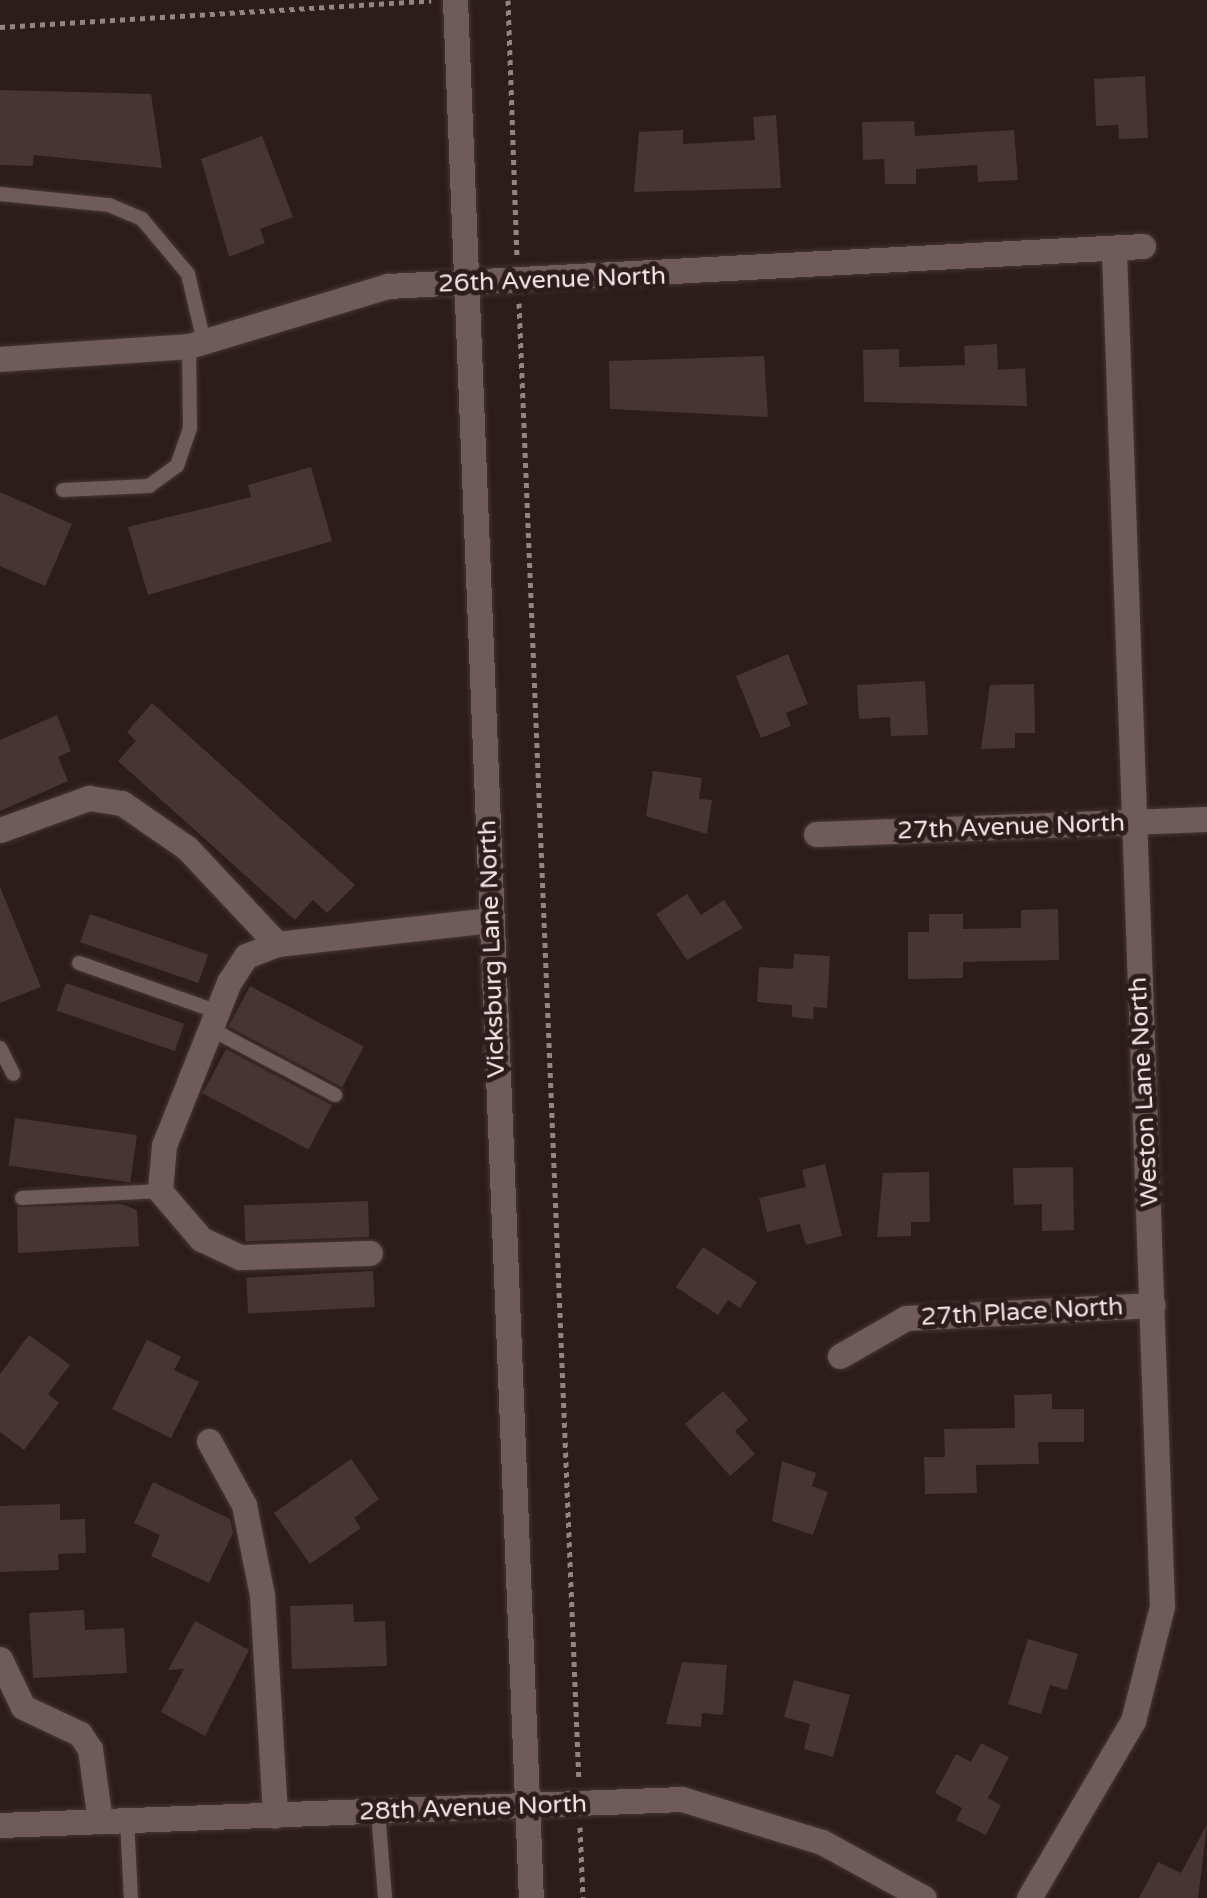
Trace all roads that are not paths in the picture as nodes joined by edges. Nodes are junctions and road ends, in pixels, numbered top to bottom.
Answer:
1 (455, 0) edge
2 (0, 194) edge
3 (1143, 246) dead end
4 (1114, 254) junction
5 (463, 285) junction
6 (196, 344) junction
7 (0, 359) edge
8 (62, 490) dead end
9 (1207, 819) edge
10 (1132, 822) junction
11 (0, 830) edge
12 (816, 834) dead end
13 (492, 920) junction
14 (277, 944) junction
15 (79, 962) dead end
16 (212, 1019) junction
17 (0, 1048) edge
18 (13, 1074) dead end
19 (335, 1095) dead end
20 (160, 1191) junction
21 (22, 1198) dead end
22 (370, 1253) dead end
23 (1154, 1305) junction
24 (840, 1356) dead end
25 (209, 1440) dead end
26 (0, 1659) edge
27 (526, 1806) junction
28 (378, 1812) junction
29 (275, 1816) junction
30 (127, 1820) junction
31 (100, 1821) junction
32 (0, 1825) edge
33 (131, 1898) edge
34 (384, 1898) edge
35 (530, 1898) edge
36 (924, 1898) edge
37 (1029, 1898) edge

1 - 5 street, Vicksburg Lane North
2 - 6 lane
3 - 4 street, 26th Avenue North
4 - 5 street, 26th Avenue North
4 - 10 street, Weston Lane North
5 - 6 street, 26th Avenue North
5 - 13 street, Vicksburg Lane North
6 - 7 street, 26th Avenue North
6 - 8 lane
9 - 10 street, 27th Avenue North
10 - 12 street, 27th Avenue North
10 - 23 street, Weston Lane North
11 - 14 street
13 - 14 street
13 - 27 street, Vicksburg Lane North
14 - 16 street
15 - 16 lane
16 - 19 lane
16 - 20 street
17 - 18 lane
20 - 21 lane
20 - 22 street
23 - 24 street, 27th Place North
23 - 37 street, Weston Lane North
25 - 29 street
26 - 31 street
27 - 28 street, 28th Avenue North
27 - 35 street, Vicksburg Lane North
27 - 36 street, 28th Avenue North
28 - 29 street, 28th Avenue North
28 - 34 lane
29 - 30 street, 28th Avenue North
30 - 31 street, 28th Avenue North
30 - 33 lane
31 - 32 street, 28th Avenue North

